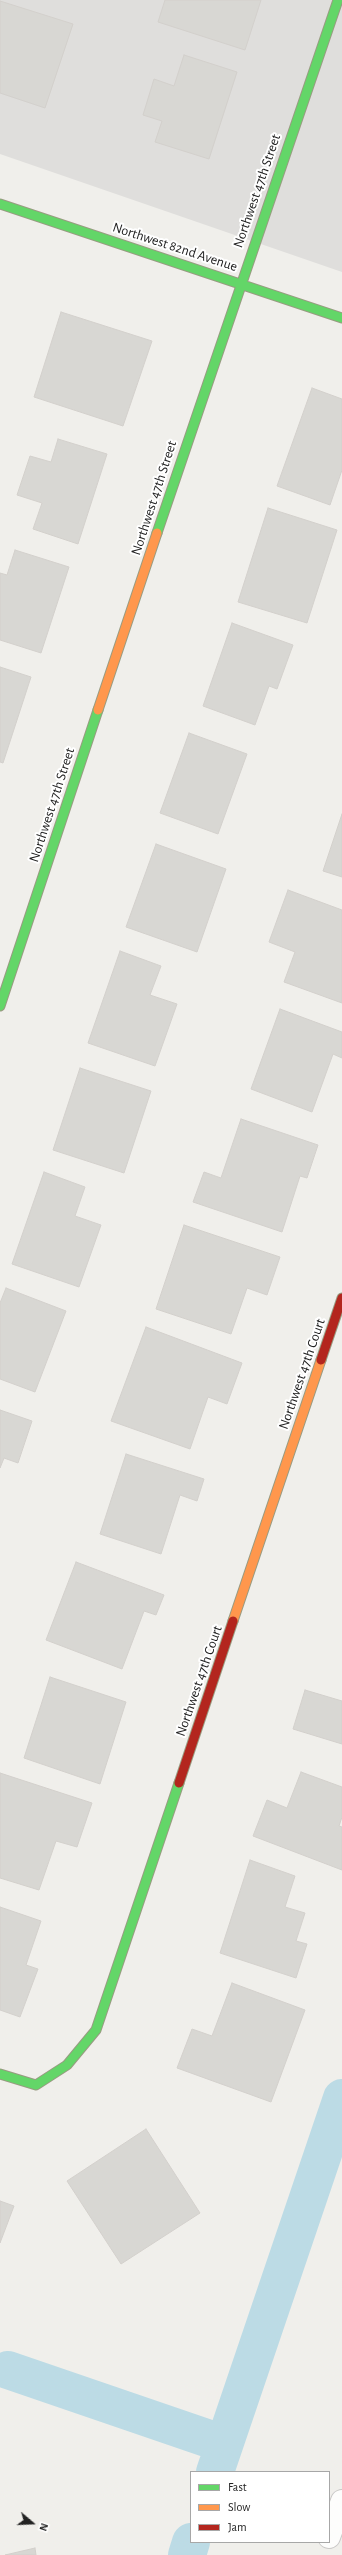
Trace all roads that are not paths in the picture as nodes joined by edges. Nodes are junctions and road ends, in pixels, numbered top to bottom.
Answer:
1 (338, 0) edge
2 (0, 204) edge
3 (240, 284) junction
4 (342, 318) edge
5 (0, 1006) edge
6 (342, 1298) edge
7 (0, 2074) edge
8 (342, 2501) edge
9 (330, 2534) edge
10 (327, 2543) edge
11 (323, 2555) edge

1 - 3 street, Northwest 47th Street
2 - 3 street, Northwest 82nd Avenue
3 - 4 street, Northwest 82nd Avenue
3 - 5 street, Northwest 47th Street
6 - 7 street, Northwest 47th Court
8 - 9 street
10 - 11 street

